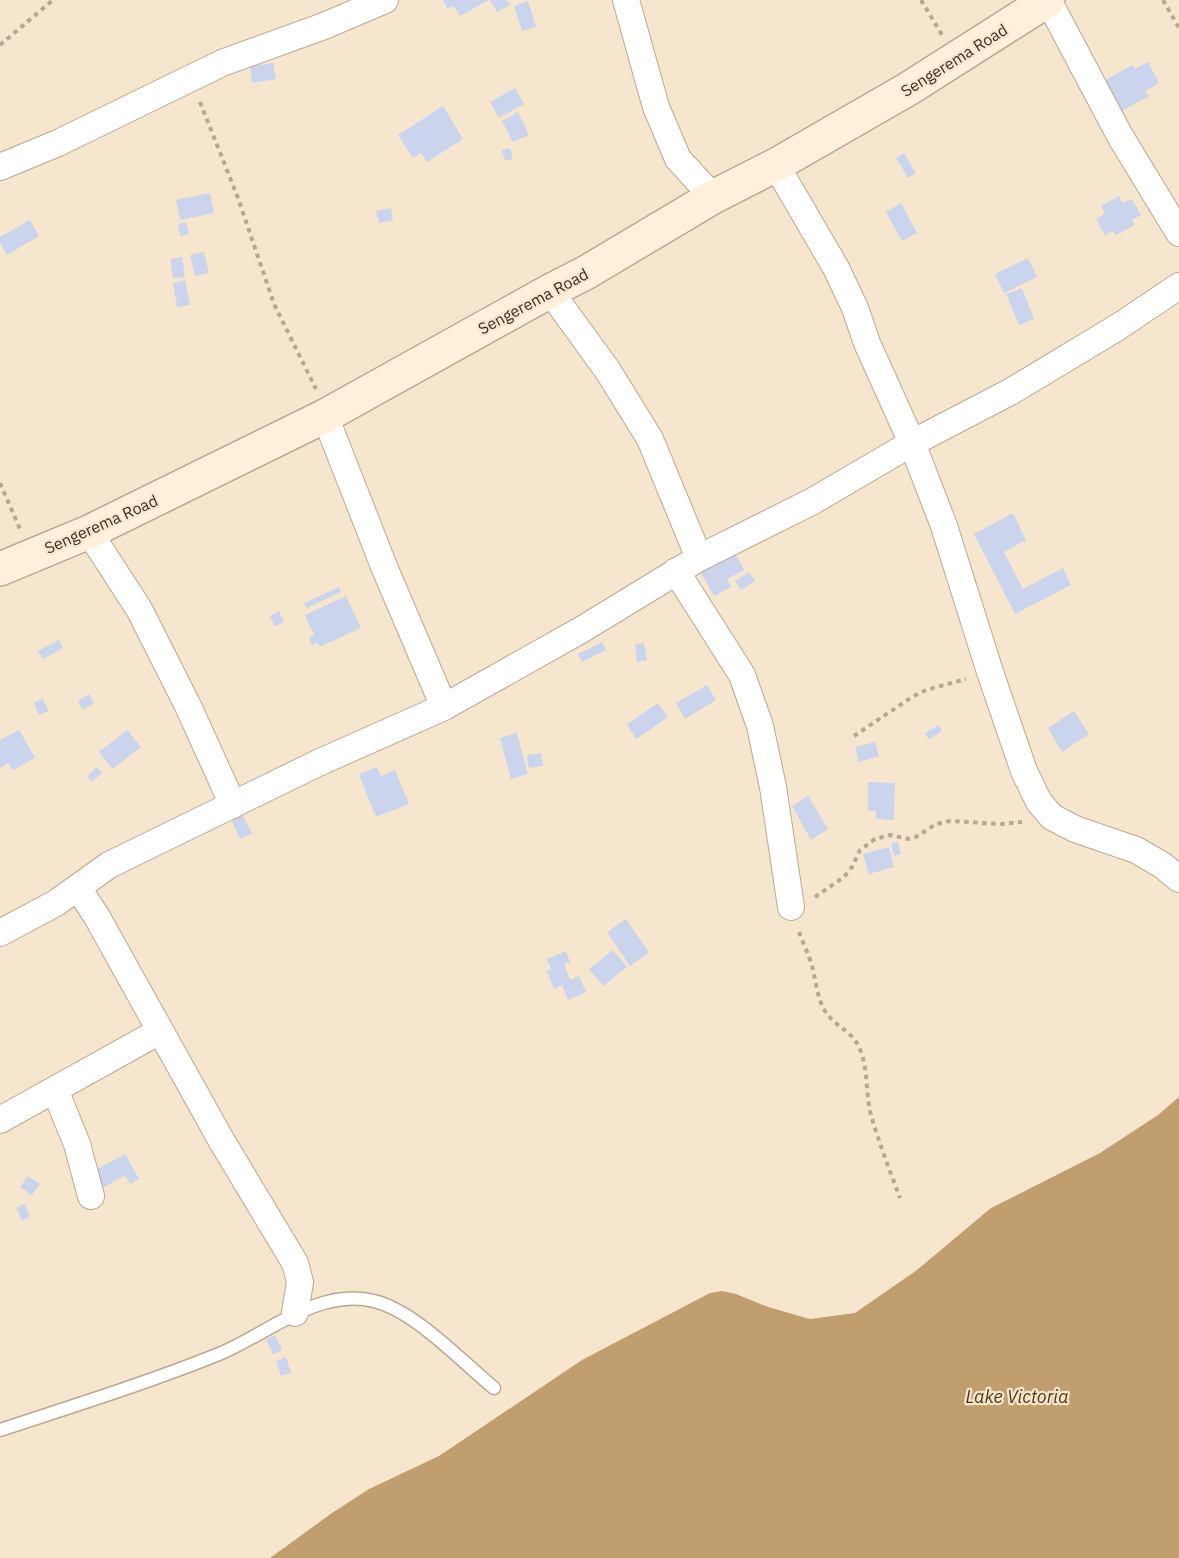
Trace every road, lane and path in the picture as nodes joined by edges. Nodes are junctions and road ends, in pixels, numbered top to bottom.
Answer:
1 (52, 0) edge
2 (385, 0) edge
3 (626, 0) edge
4 (921, 0) edge
5 (1048, 0) edge
6 (1163, 0) edge
7 (1179, 28) edge
8 (0, 45) edge
9 (956, 59) junction
10 (191, 78) junction
11 (776, 165) junction
12 (0, 167) edge
13 (713, 197) junction
14 (1179, 233) edge
15 (1179, 286) edge
16 (550, 291) junction
17 (327, 415) junction
18 (912, 442) junction
19 (0, 483) edge
20 (89, 532) junction
21 (30, 555) junction
22 (699, 558) junction
23 (0, 569) edge
24 (676, 572) junction
25 (990, 672) junction
26 (444, 707) junction
27 (854, 736) dead end
28 (233, 804) junction
29 (1052, 817) junction
30 (1179, 879) edge
31 (78, 888) junction
32 (790, 907) junction
33 (0, 933) edge
34 (160, 1031) junction
35 (55, 1090) junction
36 (0, 1120) edge
37 (91, 1196) dead end
38 (900, 1198) dead end
39 (295, 1313) junction
40 (494, 1388) dead end
41 (0, 1430) edge

1 - 8 path
2 - 10 street
3 - 13 street
4 - 9 path
5 - 9 main road, Sengerema Road
5 - 14 street
6 - 7 path
9 - 11 main road, Sengerema Road
10 - 12 street
10 - 17 path
11 - 13 main road, Sengerema Road
11 - 18 street
13 - 16 main road, Sengerema Road
15 - 18 street
16 - 17 main road, Sengerema Road
16 - 22 street
17 - 20 main road, Sengerema Road
17 - 26 street
18 - 22 street
18 - 25 street
19 - 21 path
20 - 21 main road, Sengerema Road
20 - 28 street
21 - 23 main road, Sengerema Road
22 - 24 street
24 - 26 street
24 - 32 street
25 - 27 path
25 - 29 street
26 - 28 street
28 - 31 street
29 - 30 street
29 - 32 path
31 - 33 street
31 - 34 street
32 - 38 path
34 - 35 street
34 - 39 street
35 - 36 street
35 - 37 street
39 - 40 lane
39 - 41 lane

